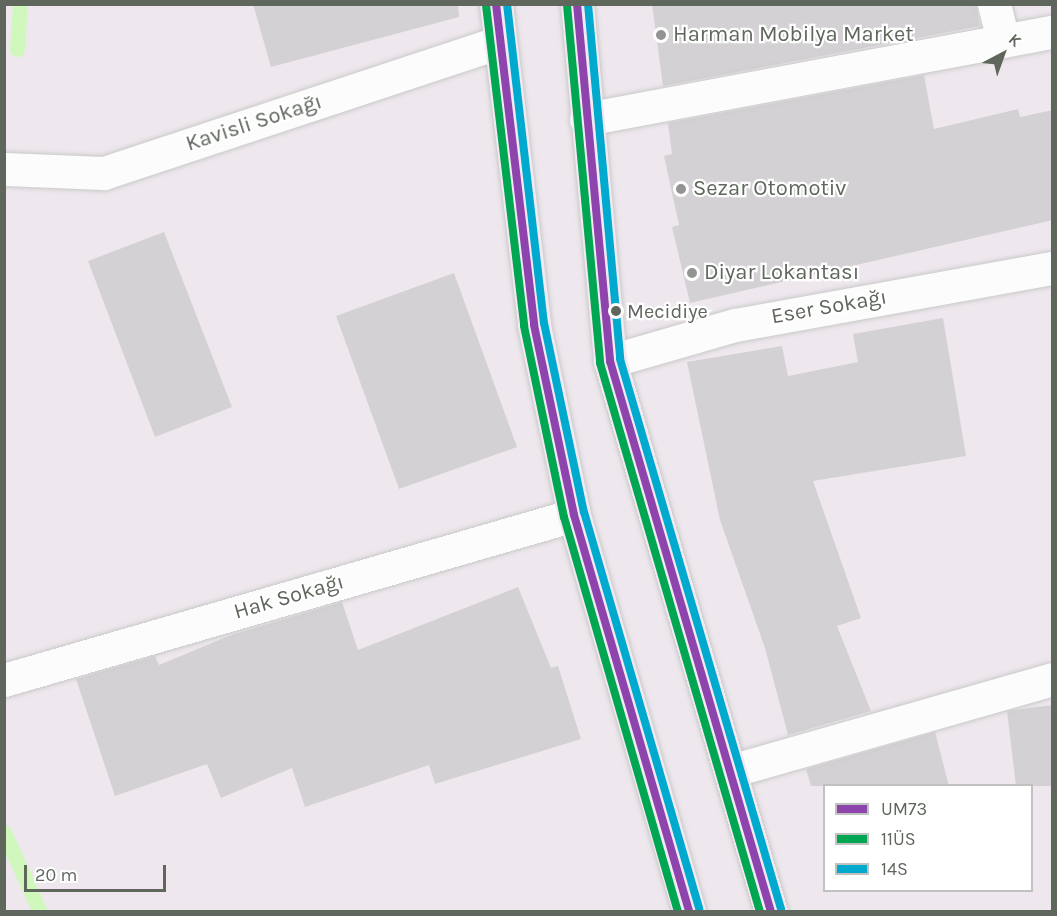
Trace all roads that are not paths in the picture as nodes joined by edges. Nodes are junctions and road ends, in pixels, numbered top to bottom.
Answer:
1 (496, 4) edge
2 (577, 4) edge
3 (994, 4) edge
4 (1053, 32) edge
5 (1003, 41) junction
6 (499, 42) junction
7 (586, 119) junction
8 (4, 169) edge
9 (1053, 268) edge
10 (610, 361) junction
11 (574, 515) junction
12 (1053, 679) edge
13 (4, 680) edge
14 (730, 771) junction
15 (689, 912) edge
16 (771, 912) edge

1 - 6 main road
2 - 7 main road
3 - 5 street
4 - 5 street
5 - 7 street
6 - 8 street, Kavisli Sokağı
6 - 11 main road
7 - 10 main road
9 - 10 street, Eser Sokağı
10 - 14 main road
11 - 13 street, Hak Sokağı
11 - 15 main road
12 - 14 street
14 - 16 main road

